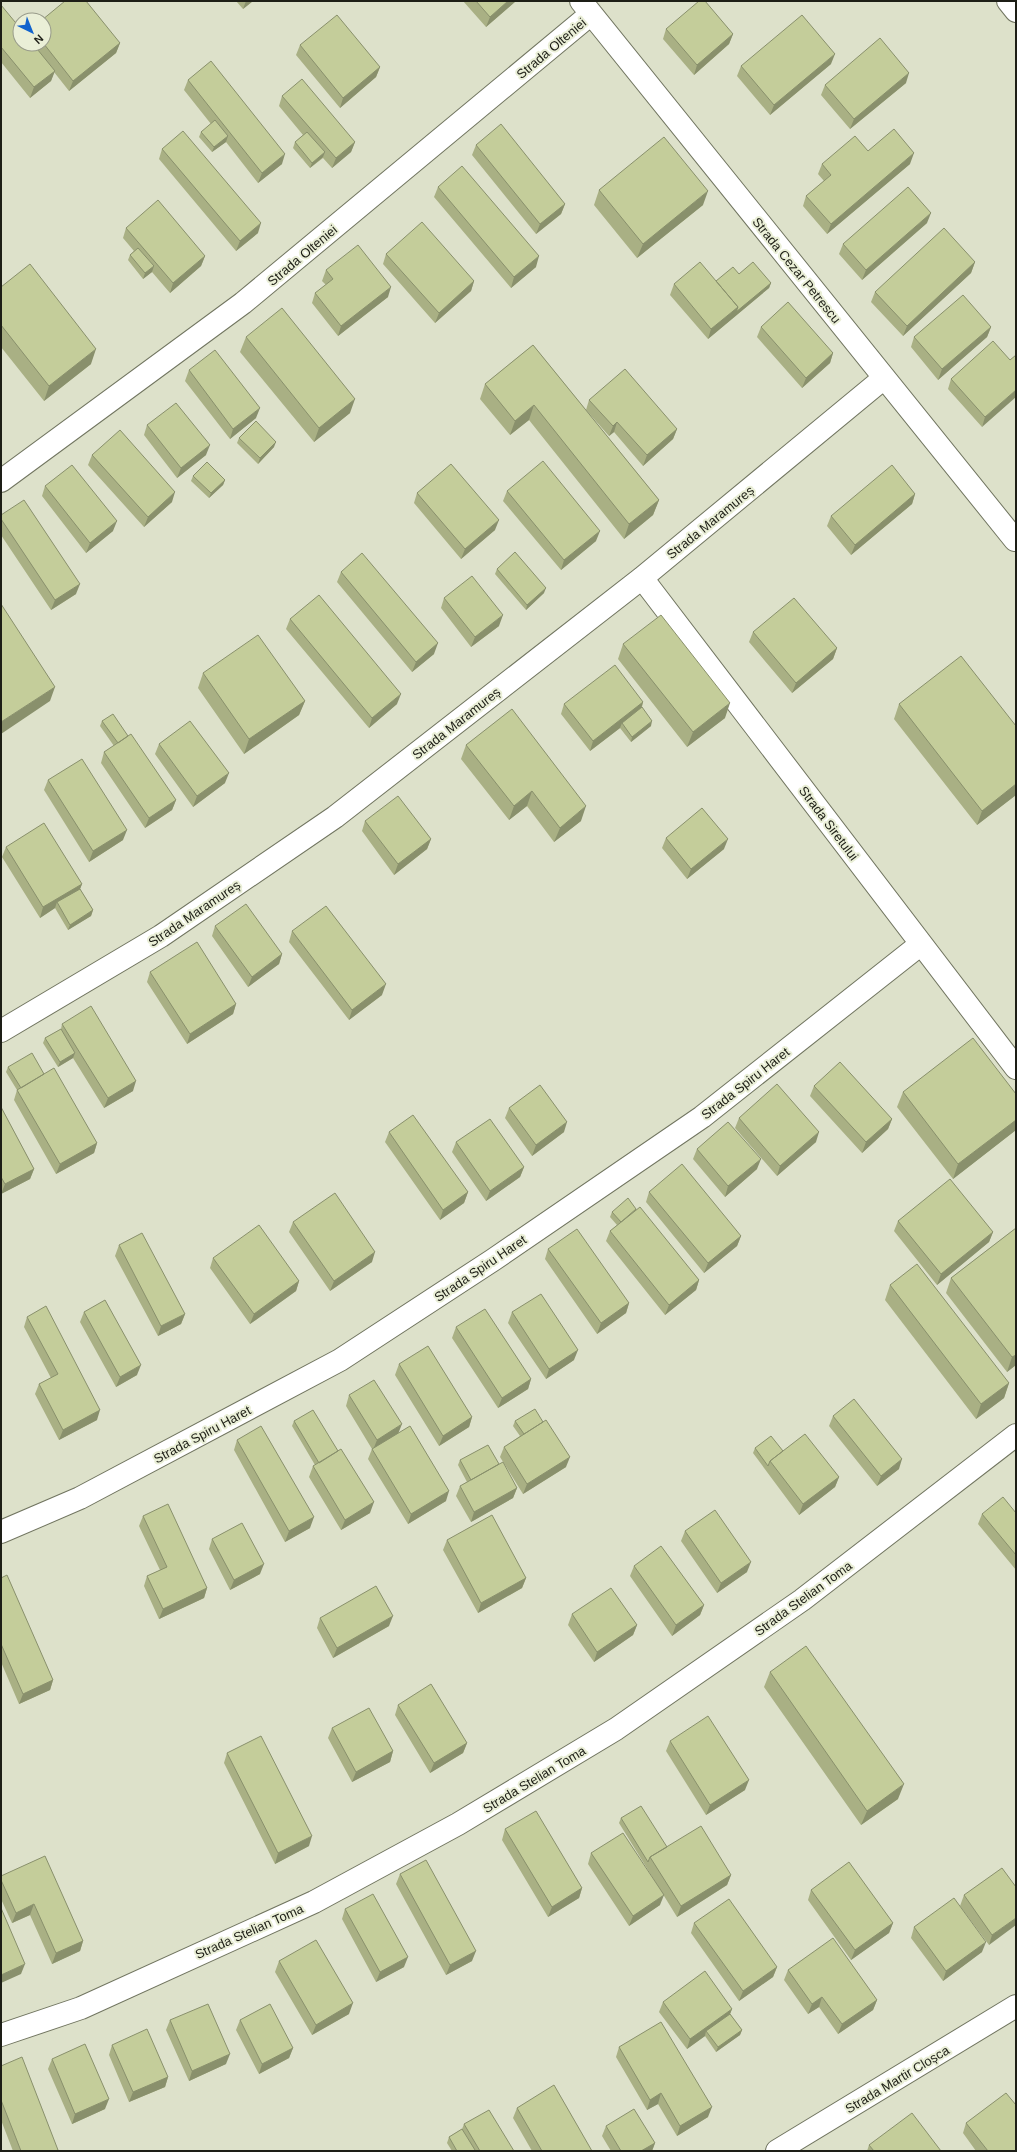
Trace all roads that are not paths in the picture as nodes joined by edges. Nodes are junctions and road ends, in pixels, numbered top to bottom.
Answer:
1 (1008, 1) edge
2 (586, 8) edge
3 (1016, 11) edge
4 (884, 378) junction
5 (1, 481) edge
6 (1015, 540) dead end
7 (642, 578) junction
8 (921, 944) junction
9 (1, 1031) edge
10 (1014, 1060) edge
11 (1016, 1435) edge
12 (1, 1532) edge
13 (1016, 2006) edge
14 (1, 2035) edge
15 (777, 2151) edge

1 - 3 street
2 - 4 street, Strada Cezar Petrescu
2 - 5 street, Strada Olteniei
4 - 6 street, Strada Cezar Petrescu
4 - 7 street, Strada Maramureș
7 - 8 street, Strada Siretului
7 - 9 street, Strada Maramureș
8 - 10 street, Strada Siretului
8 - 12 street, Strada Spiru Haret
11 - 14 street, Strada Stelian Toma
13 - 15 street, Strada Martir Cloșca

